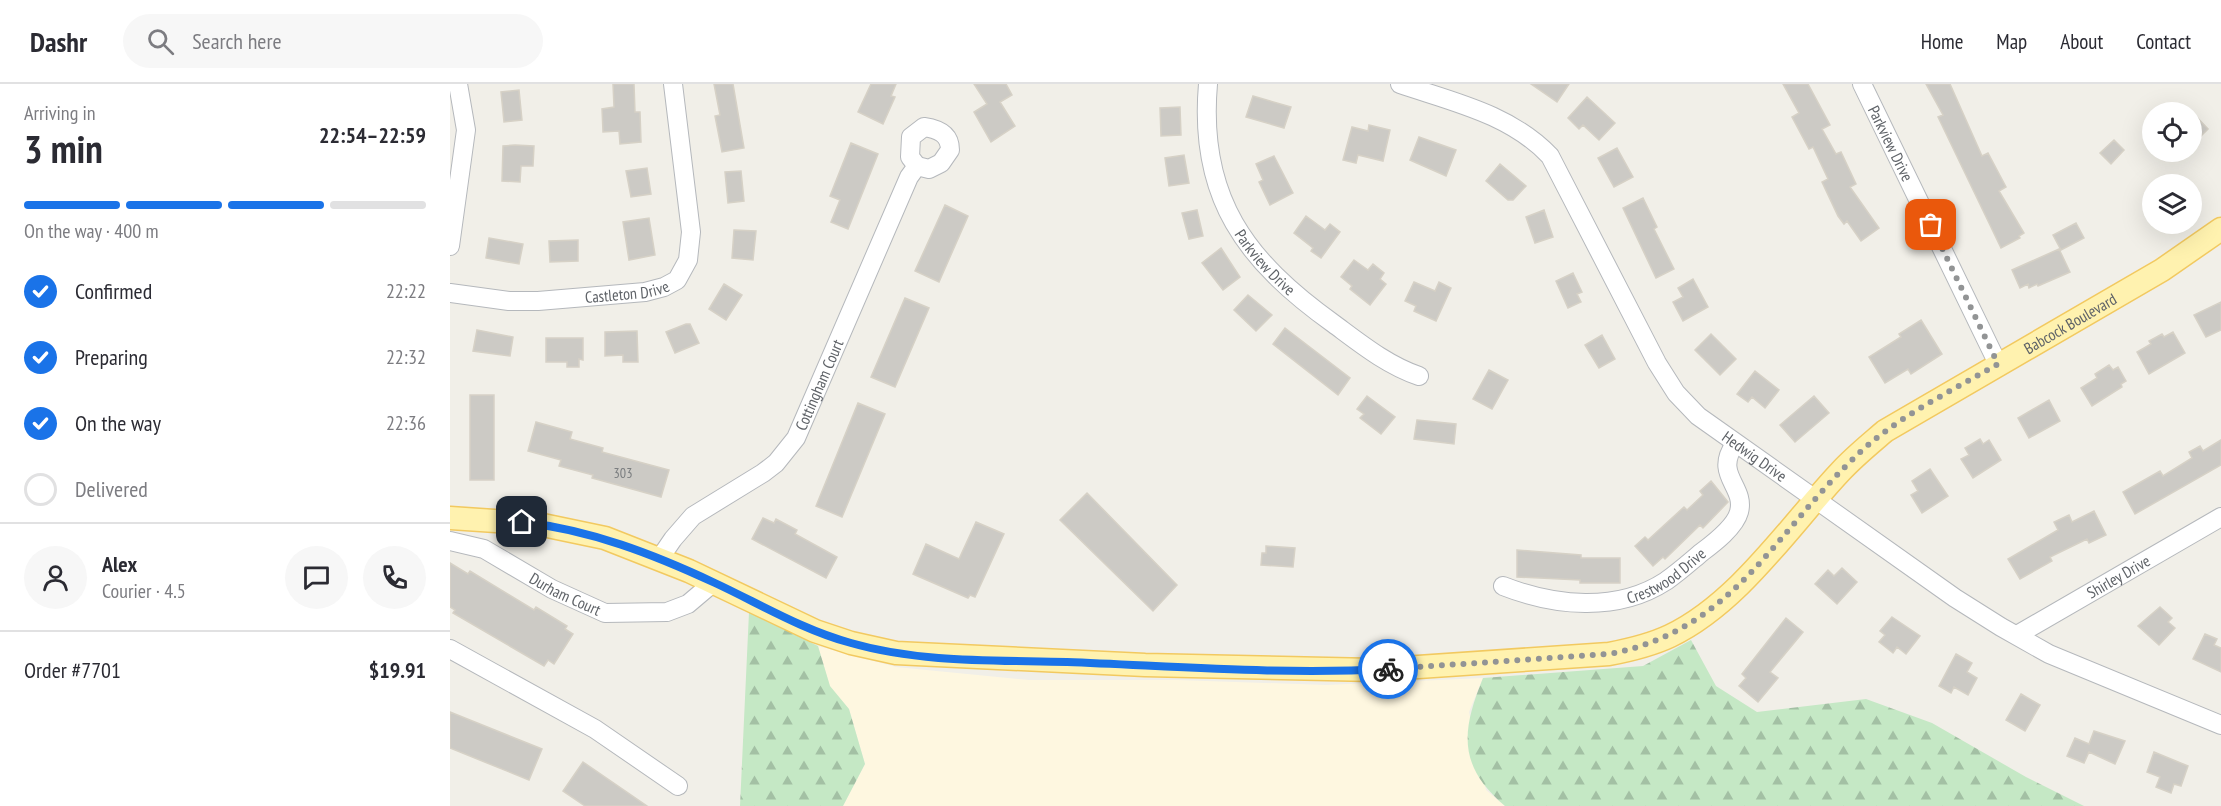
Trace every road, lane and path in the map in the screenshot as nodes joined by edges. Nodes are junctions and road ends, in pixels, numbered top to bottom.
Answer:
1 (458, 84) edge
2 (673, 84) edge
3 (1208, 84) edge
4 (1400, 84) edge
5 (1862, 84) edge
6 (917, 166) dead end
7 (2221, 230) edge
8 (450, 246) edge
9 (450, 293) edge
10 (1998, 364) junction
11 (1419, 376) dead end
12 (1736, 444) junction
13 (1817, 498) junction
14 (450, 518) edge
15 (2221, 518) edge
16 (450, 541) edge
17 (660, 558) junction
18 (714, 582) junction
19 (1503, 586) dead end
20 (2017, 635) junction
21 (450, 649) edge
22 (2221, 725) edge
23 (678, 786) dead end

1 - 8 street
2 - 9 street, Castleton Drive
3 - 11 street, Parkview Drive
4 - 12 street, Hedwig Drive
5 - 10 street, Parkview Drive
6 - 17 street, Cottingham Court
7 - 10 main road, Babcock Boulevard
10 - 13 main road, Babcock Boulevard
12 - 13 street, Hedwig Drive
12 - 19 street, Crestwood Drive
13 - 18 main road, Babcock Boulevard
13 - 20 street, Hedwig Drive
14 - 17 main road, Babcock Boulevard
15 - 20 street, Shirley Drive
16 - 18 street, Durham Court
17 - 18 main road, Babcock Boulevard
20 - 22 street, Hedwig Drive
21 - 23 street

